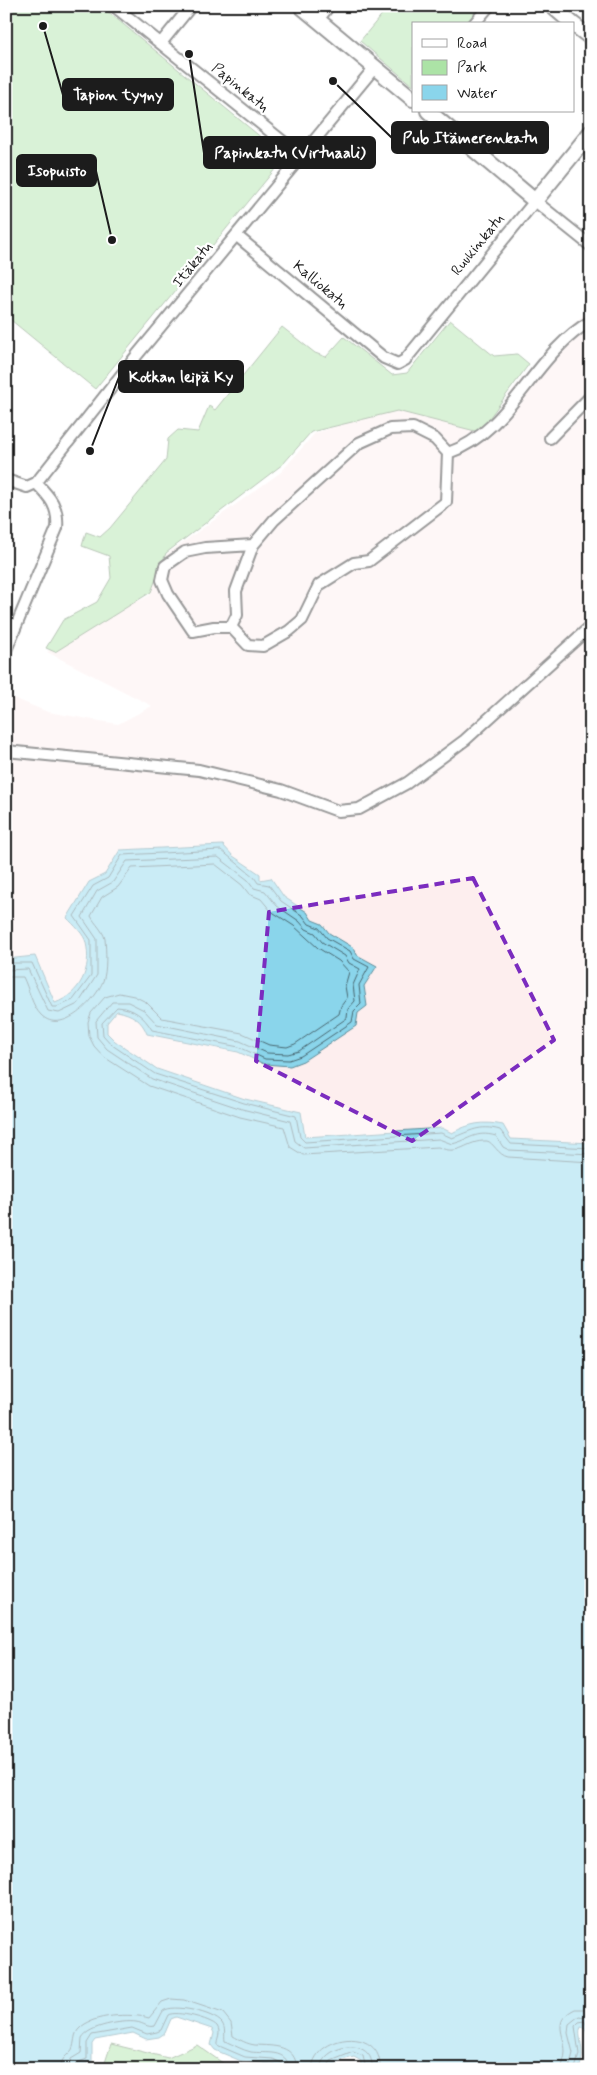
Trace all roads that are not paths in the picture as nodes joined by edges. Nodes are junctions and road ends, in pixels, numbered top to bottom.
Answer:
1 (114, 6) edge
2 (190, 6) edge
3 (301, 6) edge
4 (329, 6) edge
5 (489, 6) edge
6 (552, 6) edge
7 (318, 20) junction
8 (476, 22) edge
9 (571, 22) edge
10 (574, 25) edge
11 (591, 38) edge
12 (161, 44) junction
13 (375, 67) junction
14 (412, 97) edge
15 (429, 112) edge
16 (591, 132) edge
17 (301, 156) junction
18 (535, 201) junction
19 (236, 236) junction
20 (591, 246) edge
21 (591, 321) edge
22 (384, 358) joint
23 (591, 396) edge
24 (550, 438) dead end
25 (448, 452) junction
26 (6, 480) edge
27 (36, 483) junction
28 (253, 545) junction
29 (591, 626) edge
30 (231, 627) junction
31 (6, 650) edge
32 (6, 751) edge

1 - 12 street, Papinkatu
2 - 12 street
3 - 7 main road
4 - 7 street
5 - 8 street
6 - 9 main road
7 - 13 main road
10 - 11 main road
12 - 17 street, Papinkatu
13 - 14 main road
13 - 17 street, Itäkatu
15 - 18 main road
16 - 18 main road, Ruukinkatu
17 - 19 street, Itäkatu
18 - 20 street
18 - 22 street, Ruukinkatu
19 - 22 street, Kalliokatu
19 - 27 street, Itäkatu
21 - 25 street
23 - 24 street
25 - 28 street
25 - 30 street
26 - 27 street
27 - 31 street
28 - 30 street
28 - 30 street
29 - 32 street

